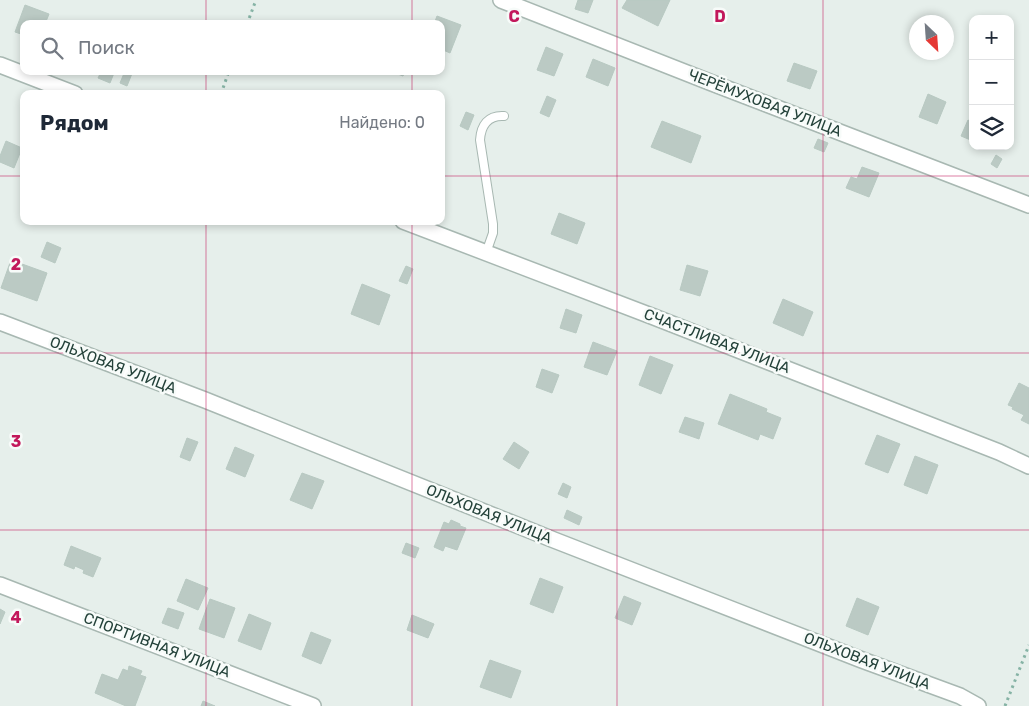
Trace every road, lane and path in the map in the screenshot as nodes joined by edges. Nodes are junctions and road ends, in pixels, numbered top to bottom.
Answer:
1 (256, 0) edge
2 (501, 0) edge
3 (248, 20) edge
4 (0, 65) edge
5 (20, 73) edge
6 (26, 75) edge
7 (228, 75) edge
8 (65, 90) edge
9 (223, 90) edge
10 (504, 116) dead end
11 (1029, 205) edge
12 (413, 225) edge
13 (486, 253) junction
14 (0, 322) edge
15 (1029, 466) edge
16 (0, 585) edge
17 (1029, 645) edge
18 (313, 706) edge
19 (978, 706) edge
20 (1004, 706) edge

1 - 3 path
2 - 11 street, ЧЕРЁМУХОВАЯ УЛИЦА
4 - 5 street
6 - 8 street
7 - 9 path
10 - 13 lane
12 - 13 street, СЧАСТЛИВАЯ УЛИЦА
13 - 15 street, СЧАСТЛИВАЯ УЛИЦА
14 - 19 street, ОЛЬХОВАЯ УЛИЦА
16 - 18 street, СПОРТИВНАЯ УЛИЦА
17 - 20 path

